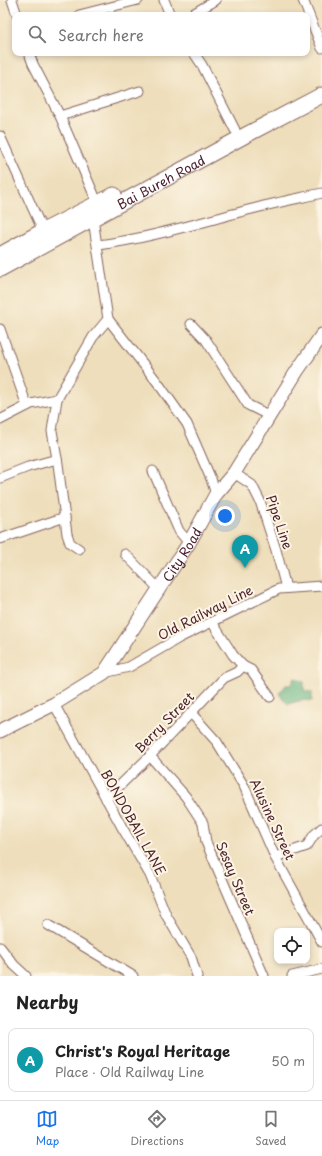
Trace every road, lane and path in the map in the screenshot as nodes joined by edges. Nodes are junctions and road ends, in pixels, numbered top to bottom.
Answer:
1 (12, 0) edge
2 (138, 0) edge
3 (164, 0) edge
4 (216, 0) edge
5 (303, 0) edge
6 (16, 12) edge
7 (91, 12) edge
8 (169, 12) edge
9 (196, 12) edge
10 (308, 12) edge
11 (310, 18) edge
12 (322, 48) edge
13 (30, 56) edge
14 (196, 56) edge
15 (322, 86) edge
16 (140, 91) dead end
17 (322, 95) edge
18 (60, 116) junction
19 (235, 130) junction
20 (0, 136) edge
21 (322, 193) edge
22 (95, 212) junction
23 (43, 231) junction
24 (98, 245) junction
25 (0, 255) edge
26 (0, 269) edge
27 (108, 319) junction
28 (191, 324) dead end
29 (0, 329) edge
30 (321, 339) edge
31 (57, 399) junction
32 (27, 406) junction
33 (270, 416) junction
34 (0, 420) edge
35 (57, 459) junction
36 (246, 464) dead end
37 (152, 471) dead end
38 (236, 475) junction
39 (0, 478) edge
40 (216, 494) junction
41 (65, 517) junction
42 (0, 539) edge
43 (189, 543) junction
44 (79, 549) dead end
45 (125, 554) dead end
46 (322, 586) edge
47 (286, 588) junction
48 (158, 589) junction
49 (212, 622) junction
50 (243, 666) junction
51 (104, 673) junction
52 (270, 697) dead end
53 (54, 704) junction
54 (191, 713) junction
55 (0, 731) edge
56 (150, 756) junction
57 (106, 799) junction
58 (322, 828) edge
59 (275, 857) junction
60 (48, 925) dead end
61 (322, 942) edge
62 (0, 947) edge
63 (322, 970) edge
64 (26, 976) edge
65 (133, 976) edge
66 (197, 976) edge
67 (264, 976) edge
68 (292, 976) edge

1 - 6 street
2 - 7 street
3 - 8 street
4 - 9 street
5 - 10 street
11 - 12 street
13 - 18 street
14 - 19 street
15 - 19 highway, Bai Bureh Road
16 - 18 street
17 - 22 highway, Bai Bureh Road
18 - 22 street
19 - 22 highway, Bai Bureh Road
20 - 23 street
21 - 24 street
22 - 23 highway, Bai Bureh Road
22 - 24 street
22 - 26 highway, Bai Bureh Road
23 - 25 highway, Bai Bureh Road
24 - 27 street
27 - 31 street
27 - 40 street
28 - 33 street
29 - 32 street
30 - 33 main road, City Road
31 - 32 street
31 - 35 street
32 - 34 street
33 - 38 main road, City Road
35 - 39 street
35 - 41 street
36 - 38 street
37 - 43 street
38 - 40 main road, City Road
38 - 47 street, Pipe Line
40 - 43 main road, City Road
41 - 42 street
41 - 44 street
43 - 48 main road, City Road
45 - 48 street
46 - 47 street, Old Railway Line
47 - 49 street, Old Railway Line
48 - 51 main road, City Road
49 - 50 street
49 - 51 street, Old Railway Line
50 - 52 street
50 - 54 street, Berry Street
51 - 53 main road, City Road
53 - 55 main road, City Road
53 - 57 street, BONDOBAIL LANE
54 - 56 street, Berry Street
54 - 59 street, Alusine Street
56 - 57 street, Berry Street
56 - 67 street, Sesay Street
57 - 66 street, BONDOBAIL LANE
58 - 59 street
59 - 61 street, Alusine Street
60 - 65 street
62 - 64 street
63 - 68 street

